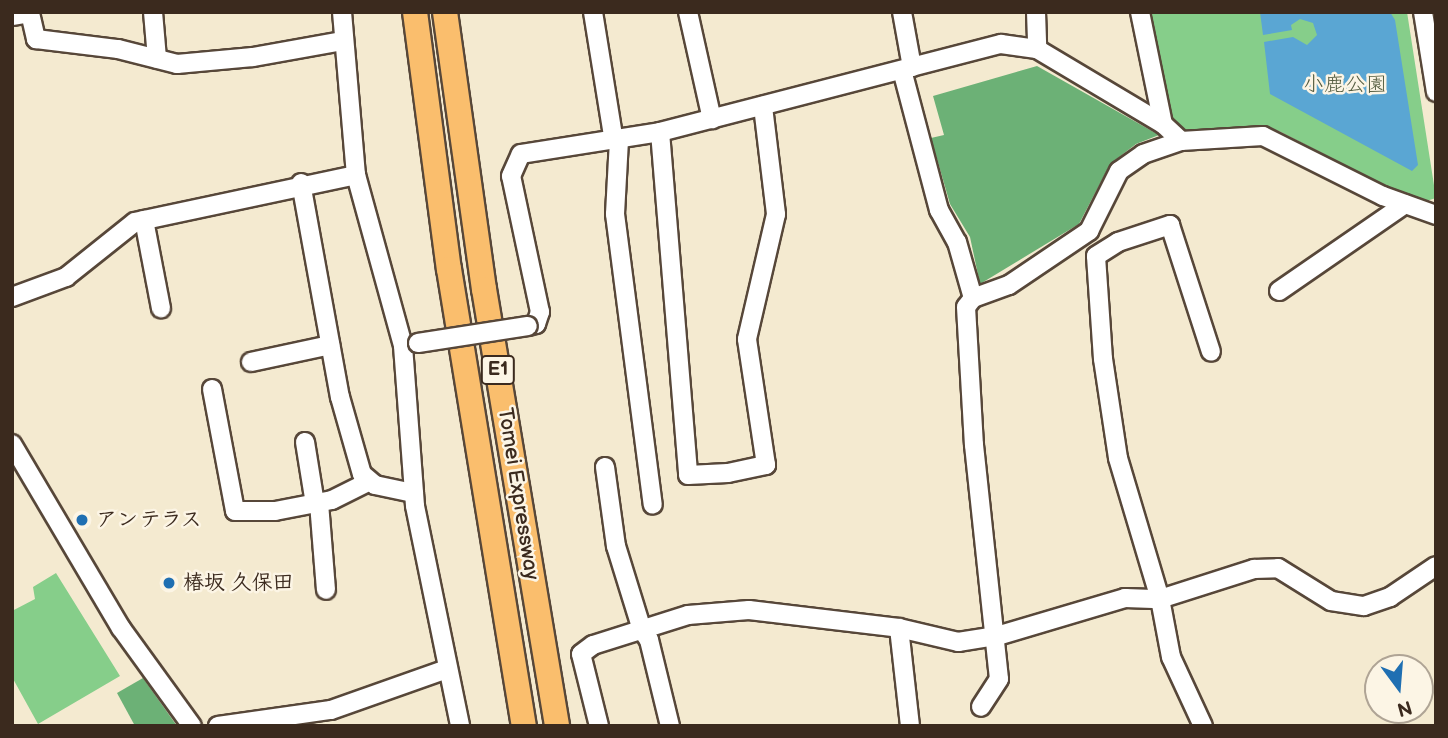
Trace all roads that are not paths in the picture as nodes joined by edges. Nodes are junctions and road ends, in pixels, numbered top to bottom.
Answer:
1 (153, 12) edge
2 (342, 12) edge
3 (415, 12) edge
4 (445, 12) edge
5 (593, 12) edge
6 (688, 12) edge
7 (902, 12) edge
8 (1036, 12) edge
9 (1140, 12) edge
10 (1423, 12) edge
11 (12, 16) edge
12 (343, 41) junction
13 (1037, 49) junction
14 (157, 59) junction
15 (907, 68) junction
16 (1436, 92) edge
17 (763, 106) junction
18 (712, 119) junction
19 (1163, 124) junction
20 (660, 132) junction
21 (617, 140) junction
22 (1181, 141) junction
23 (356, 175) junction
24 (301, 183) junction
25 (1405, 204) junction
26 (1436, 215) edge
27 (144, 220) junction
28 (1088, 231) junction
29 (1096, 256) junction
30 (1279, 291) dead end
31 (12, 297) edge
32 (973, 298) junction
33 (161, 308) dead end
34 (411, 344) junction
35 (330, 345) junction
36 (1211, 352) dead end
37 (251, 362) dead end
38 (212, 389) dead end
39 (305, 442) dead end
40 (12, 444) edge
41 (605, 467) dead end
42 (370, 481) junction
43 (414, 493) junction
44 (317, 503) junction
45 (653, 505) dead end
46 (1436, 566) edge
47 (326, 590) dead end
48 (1160, 599) junction
49 (899, 628) junction
50 (642, 630) junction
51 (998, 636) junction
52 (447, 669) junction
53 (981, 707) dead end
54 (192, 726) edge
55 (218, 726) edge
56 (460, 726) edge
57 (524, 726) edge
58 (557, 726) edge
59 (599, 726) edge
60 (670, 726) edge
61 (909, 726) edge
62 (1203, 726) edge

1 - 14 street
2 - 12 street
3 - 57 highway, Tomei Expressway / E1
4 - 58 highway, Tomei Expressway / E1
5 - 21 street
6 - 18 street
7 - 15 street
8 - 13 street
9 - 19 street
10 - 16 street
11 - 14 street
12 - 14 street
12 - 23 street
13 - 15 street
13 - 19 street
15 - 17 street
15 - 32 street
17 - 18 street
17 - 20 street
18 - 20 street
19 - 22 street
20 - 21 street
21 - 34 street, bridge
21 - 45 street
22 - 25 street
22 - 28 street
23 - 24 street
23 - 34 street
24 - 27 street
24 - 35 street
25 - 26 street
25 - 30 street
27 - 31 street
27 - 33 street
28 - 29 street
28 - 32 street
29 - 36 street
29 - 48 street
32 - 51 street
34 - 43 street
35 - 37 street
35 - 42 street
38 - 44 street
39 - 44 street
40 - 54 street
41 - 50 street
42 - 43 street
42 - 44 street
43 - 52 street
44 - 47 street
46 - 48 street
48 - 51 street
48 - 62 street
49 - 50 street
49 - 51 street
49 - 61 street
50 - 59 street
50 - 60 street
51 - 53 street
52 - 55 street
52 - 56 street

